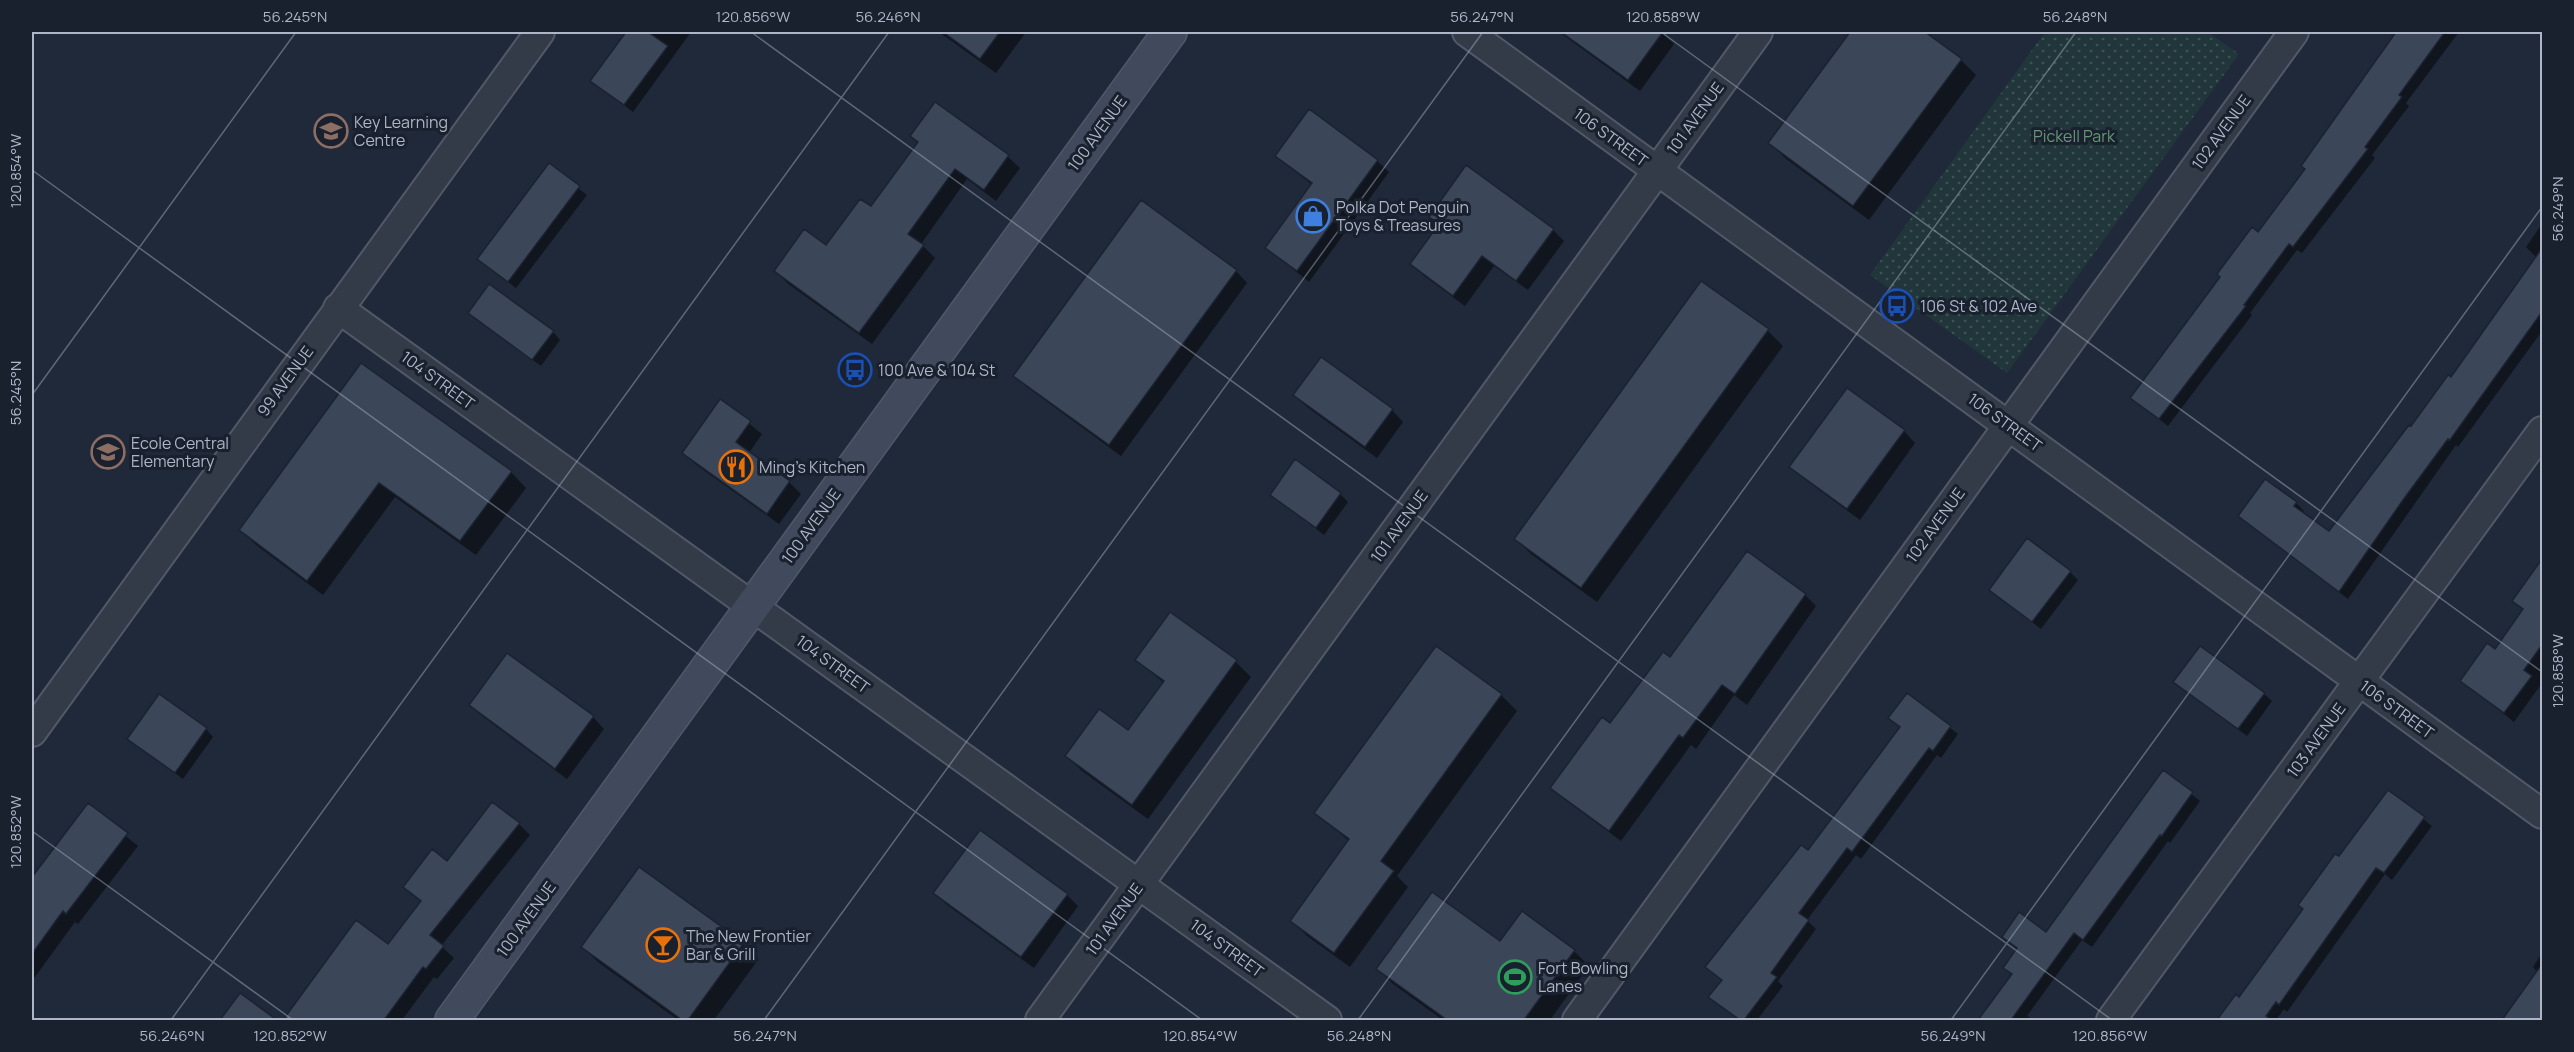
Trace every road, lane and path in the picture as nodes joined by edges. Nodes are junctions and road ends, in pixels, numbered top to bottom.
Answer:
1 (540, 32) edge
2 (1170, 32) edge
3 (1467, 32) edge
4 (1758, 32) edge
5 (2294, 32) edge
6 (1657, 171) junction
7 (338, 308) junction
8 (2008, 424) junction
9 (2542, 431) edge
10 (752, 606) junction
11 (2359, 681) junction
12 (32, 732) edge
13 (2542, 814) edge
14 (1139, 885) junction
15 (453, 1020) edge
16 (1040, 1020) edge
17 (1327, 1020) edge
18 (1577, 1020) edge
19 (2112, 1020) edge

1 - 7 street, 99 AVENUE
2 - 10 main road, 100 AVENUE
3 - 6 street, 106 STREET
4 - 6 street, 101 AVENUE
5 - 8 street, 102 AVENUE
6 - 8 street, 106 STREET
6 - 14 street, 101 AVENUE
7 - 10 street, 104 STREET
7 - 12 street, 99 AVENUE
8 - 11 street, 106 STREET
8 - 18 street, 102 AVENUE
9 - 11 street, 103 AVENUE
10 - 14 street, 104 STREET
10 - 15 main road, 100 AVENUE
11 - 13 street, 106 STREET
11 - 19 street, 103 AVENUE
14 - 16 street, 101 AVENUE
14 - 17 street, 104 STREET

